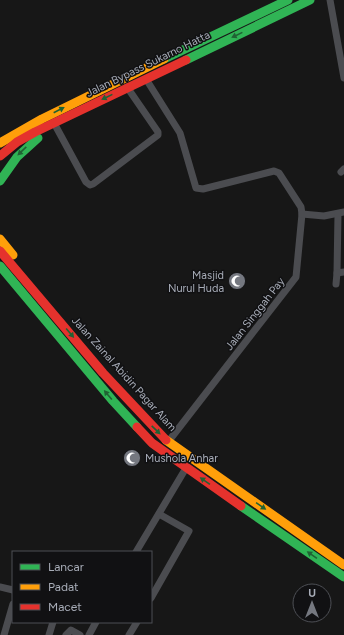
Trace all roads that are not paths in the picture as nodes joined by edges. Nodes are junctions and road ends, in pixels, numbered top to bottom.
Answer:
1 (288, 0) edge
2 (310, 0) edge
3 (330, 0) edge
4 (275, 11) junction
5 (259, 19) junction
6 (344, 78) edge
7 (146, 79) junction
8 (127, 87) junction
9 (42, 119) junction
10 (52, 124) junction
11 (0, 136) edge
12 (0, 143) edge
13 (0, 156) edge
14 (0, 181) edge
15 (341, 213) edge
16 (302, 214) junction
17 (0, 239) edge
18 (0, 251) edge
19 (0, 266) edge
20 (340, 272) edge
21 (28, 284) junction
22 (336, 284) dead end
23 (20, 290) junction
24 (44, 303) junction
25 (168, 442) junction
26 (186, 468) junction
27 (159, 514) junction
28 (137, 551) edge
29 (344, 565) edge
30 (344, 577) edge
31 (0, 587) edge
32 (12, 590) edge
33 (152, 596) edge
34 (12, 607) edge
35 (53, 623) edge
36 (95, 623) edge
37 (136, 623) edge
38 (4, 635) edge
39 (49, 635) edge
40 (66, 635) edge
41 (80, 635) edge
42 (89, 635) edge
43 (129, 635) edge

1 - 4 highway, Jalan Bypass Sukarno Hatta
2 - 4 highway, Jalan Bypass Sukarno Hatta
3 - 6 street
4 - 5 highway, Jalan Bypass Sukarno Hatta
5 -> 7 highway, Jalan Bypass Sukarno Hatta
9 -> 5 highway, Jalan Bypass Sukarno Hatta
7 - 8 highway, Jalan Bypass Sukarno Hatta
7 - 16 street, Jalan Singgah Pay
8 -> 10 highway, Jalan Bypass Sukarno Hatta
8 - 10 street
9 - 11 highway
9 - 12 highway, Jalan Bypass Sukarno Hatta
10 - 13 highway, Jalan Bypass Sukarno Hatta
10 -> 14 highway
15 - 16 street
15 - 20 street
16 - 25 street, Jalan Singgah Pay
17 - 24 highway
18 - 21 highway, Jalan Zainal Abidin Pagar Alam
19 - 23 highway, Jalan Zainal Abidin Pagar Alam
20 - 22 street
21 - 23 highway
21 - 24 highway, Jalan Zainal Abidin Pagar Alam
26 -> 23 highway, Jalan Zainal Abidin Pagar Alam
24 -> 25 highway, Jalan Zainal Abidin Pagar Alam
25 -> 29 highway, Jalan Zainal Abidin Pagar Alam
26 - 27 street
30 -> 26 highway, Jalan Zainal Abidin Pagar Alam
27 - 28 street
27 - 33 street
31 - 32 street
34 - 38 street
35 - 39 street
36 - 42 street
37 - 43 street
40 - 41 street

